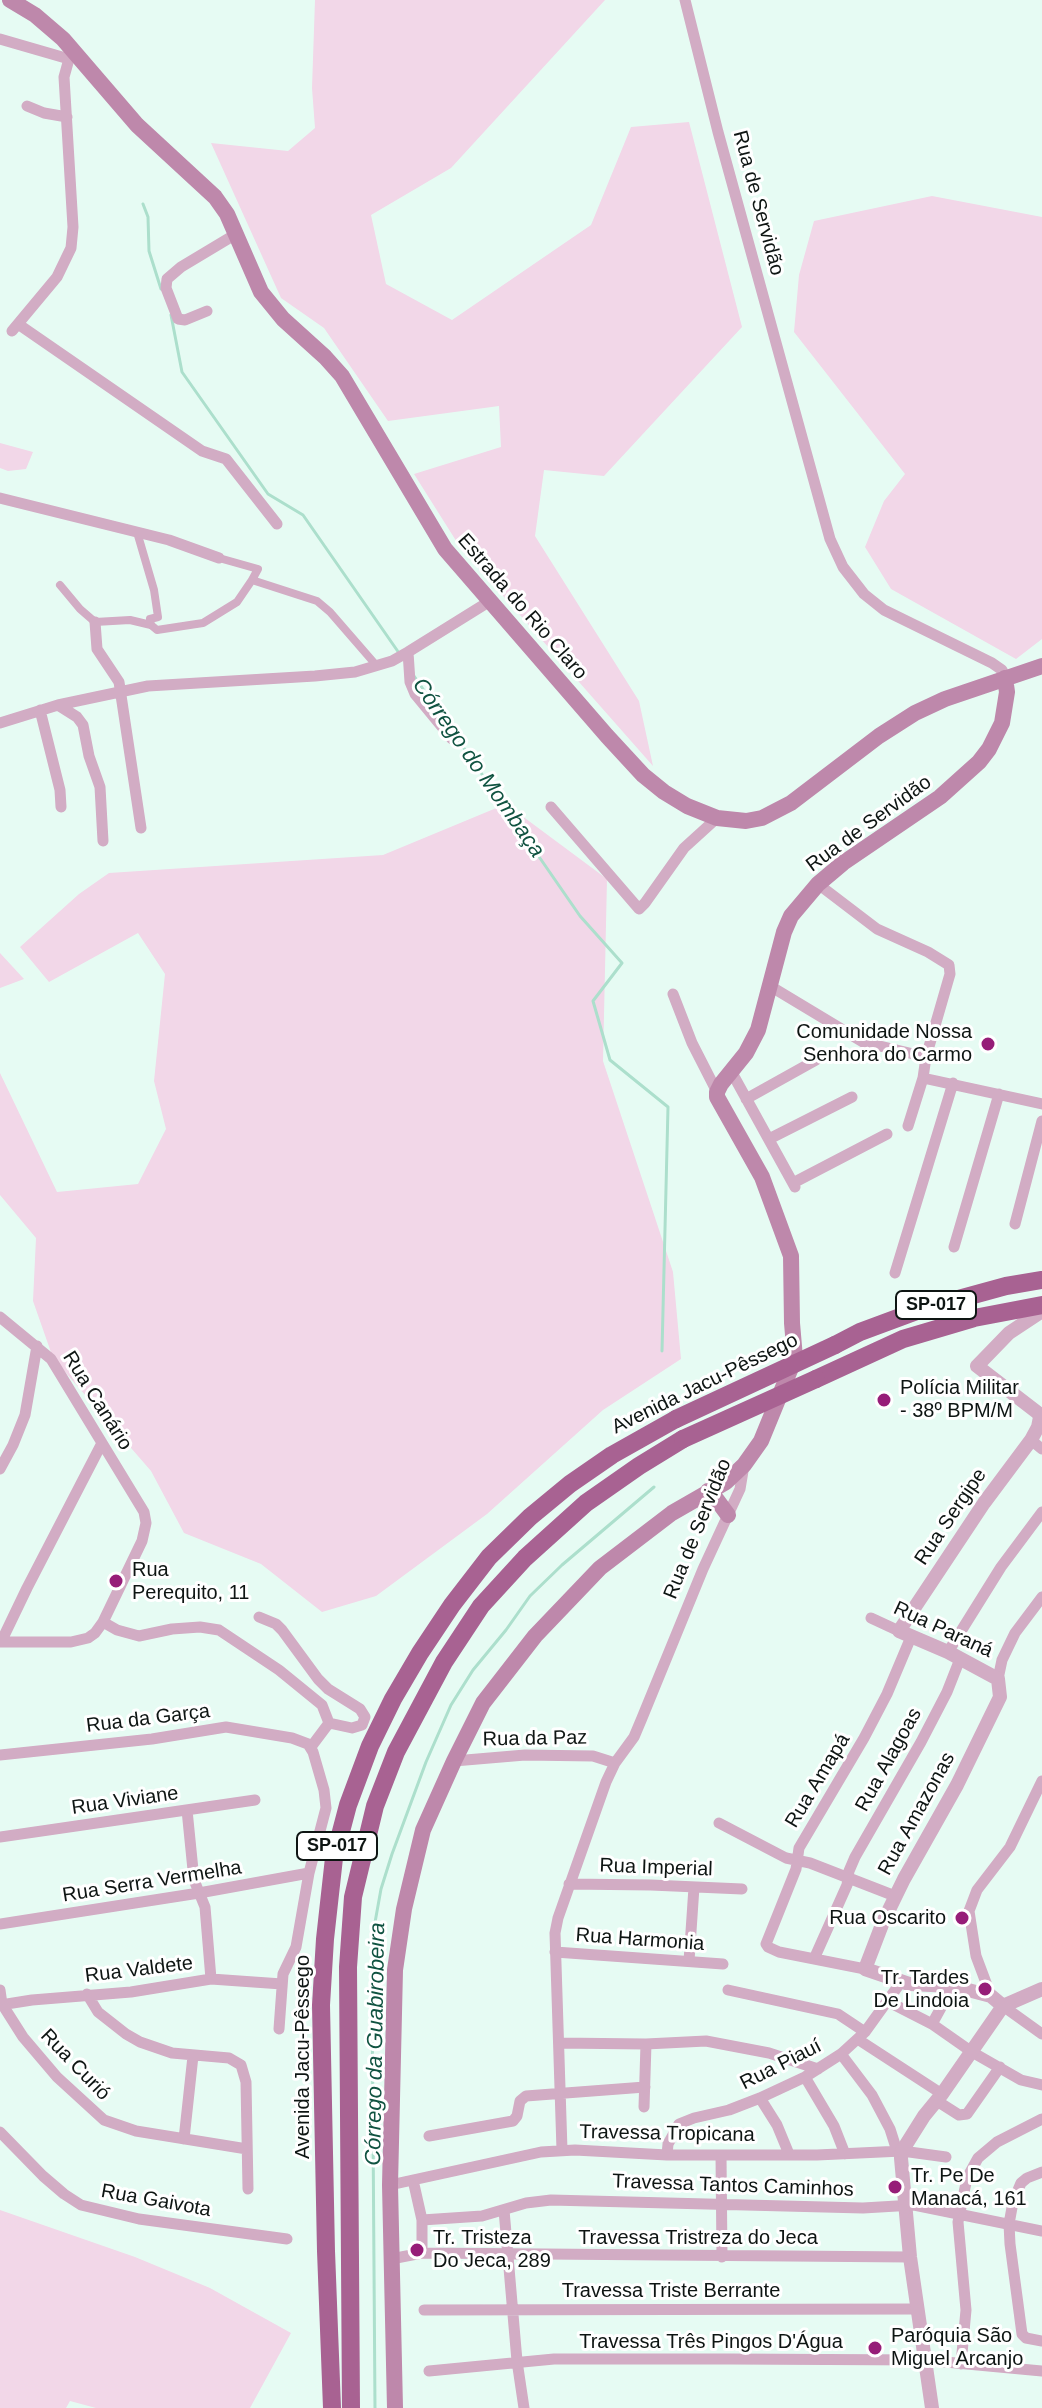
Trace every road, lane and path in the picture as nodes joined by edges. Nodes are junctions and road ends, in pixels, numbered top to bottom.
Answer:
1 (10, 0) edge
2 (685, 0) edge
3 (0, 39) edge
4 (72, 57) junction
5 (27, 106) dead end
6 (67, 117) junction
7 (236, 234) junction
8 (207, 311) dead end
9 (0, 498) edge
10 (277, 524) dead end
11 (137, 532) junction
12 (219, 558) joint
13 (252, 580) junction
14 (60, 585) dead end
15 (490, 601) junction
16 (95, 622) junction
17 (151, 625) junction
18 (408, 652) junction
19 (376, 665) junction
20 (1042, 666) edge
21 (1005, 678) junction
22 (119, 692) junction
23 (58, 705) junction
24 (40, 710) junction
25 (0, 723) edge
26 (452, 739) dead end
27 (61, 807) dead end
28 (551, 807) dead end
29 (717, 818) junction
30 (141, 828) dead end
31 (103, 841) dead end
32 (818, 884) junction
33 (770, 986) junction
34 (673, 994) dead end
35 (926, 1057) junction
36 (816, 1060) dead end
37 (731, 1071) junction
38 (923, 1078) junction
39 (953, 1083) junction
40 (717, 1092) junction
41 (999, 1094) junction
42 (852, 1097) dead end
43 (746, 1099) junction
44 (1042, 1104) edge
45 (1042, 1121) edge
46 (908, 1126) dead end
47 (887, 1134) dead end
48 (769, 1139) junction
49 (1015, 1224) dead end
50 (954, 1247) dead end
51 (895, 1273) dead end
52 (1042, 1280) edge
53 (1042, 1305) edge
54 (1042, 1311) edge
55 (0, 1317) edge
56 (974, 1318) junction
57 (1001, 1341) junction
58 (37, 1346) junction
59 (1037, 1439) edge
60 (102, 1443) junction
61 (744, 1465) junction
62 (0, 1469) edge
63 (708, 1491) junction
64 (1042, 1512) edge
65 (728, 1515) junction
66 (1042, 1597) edge
67 (259, 1617) dead end
68 (871, 1618) dead end
69 (103, 1622) junction
70 (905, 1634) junction
71 (0, 1642) edge
72 (954, 1656) junction
73 (998, 1679) junction
74 (329, 1723) junction
75 (311, 1747) junction
76 (0, 1755) edge
77 (454, 1761) junction
78 (615, 1763) junction
79 (1042, 1781) edge
80 (326, 1799) junction
81 (255, 1800) dead end
82 (348, 1805) junction
83 (187, 1810) junction
84 (719, 1823) dead end
85 (0, 1837) edge
86 (797, 1861) junction
87 (309, 1873) junction
88 (848, 1877) junction
89 (569, 1884) junction
90 (694, 1887) junction
91 (742, 1889) dead end
92 (199, 1893) junction
93 (895, 1896) junction
94 (0, 1924) edge
95 (555, 1952) junction
96 (814, 1959) junction
97 (689, 1961) junction
98 (723, 1964) dead end
99 (865, 1969) junction
100 (211, 1979) junction
101 (901, 1982) junction
102 (282, 1984) junction
103 (953, 1986) junction
104 (1042, 1989) edge
105 (0, 1990) edge
106 (728, 1990) dead end
107 (87, 1994) junction
108 (991, 1996) junction
109 (887, 2001) junction
110 (1, 2005) edge
111 (1003, 2006) junction
112 (932, 2024) junction
113 (279, 2029) dead end
114 (1042, 2034) edge
115 (862, 2036) junction
116 (559, 2043) junction
117 (646, 2044) junction
118 (972, 2052) junction
119 (841, 2054) junction
120 (193, 2056) junction
121 (1000, 2067) junction
122 (818, 2069) junction
123 (805, 2077) junction
124 (1042, 2085) edge
125 (645, 2087) junction
126 (559, 2095) junction
127 (760, 2098) junction
128 (939, 2098) junction
129 (644, 2107) dead end
130 (1042, 2119) edge
131 (0, 2132) edge
132 (429, 2136) dead end
133 (184, 2139) junction
134 (247, 2149) junction
135 (562, 2150) junction
136 (900, 2151) junction
137 (789, 2154) junction
138 (845, 2154) junction
139 (667, 2155) junction
140 (721, 2155) junction
141 (946, 2157) dead end
142 (1042, 2172) edge
143 (413, 2180) junction
144 (390, 2185) junction
145 (248, 2189) dead end
146 (722, 2203) junction
147 (904, 2205) junction
148 (504, 2210) junction
149 (959, 2212) junction
150 (422, 2220) junction
151 (1009, 2224) junction
152 (1042, 2231) edge
153 (287, 2239) dead end
154 (422, 2253) junction
155 (509, 2255) junction
156 (722, 2257) junction
157 (910, 2257) junction
158 (391, 2259) junction
159 (513, 2309) junction
160 (917, 2309) junction
161 (424, 2310) dead end
162 (1042, 2341) edge
163 (924, 2360) junction
164 (517, 2361) junction
165 (961, 2364) junction
166 (429, 2371) dead end
167 (1042, 2371) edge
168 (332, 2408) edge
169 (351, 2408) edge
170 (395, 2408) edge
171 (524, 2408) edge
172 (932, 2408) edge

1 - 4 main road, Estrada do Rio Claro
2 - 21 street, Rua de Servidão
3 - 4 street
4 - 6 street
4 - 7 main road, Estrada do Rio Claro
5 - 6 street
6 - 10 street
7 - 8 street
7 - 15 main road, Estrada do Rio Claro
9 - 11 street
11 - 12 street
11 - 17 street
12 - 13 street
13 - 17 street
13 - 19 street
14 - 16 street
15 - 18 street
15 - 29 main road, Estrada do Rio Claro
16 - 17 street
16 - 22 street
18 - 19 street
18 - 26 street
19 - 22 street
20 - 21 main road, Estrada do Rio Claro
21 - 29 main road, Estrada do Rio Claro
21 - 32 main road, Rua de Servidão
22 - 23 street
22 - 30 street
23 - 24 street
23 - 31 street
24 - 25 street
24 - 27 street
28 - 29 street
32 - 33 main road, Rua de Servidão
32 - 35 street
33 - 35 street
33 - 37 main road, Rua de Servidão
34 - 40 street
35 - 38 street
36 - 43 street
37 - 40 main road, Rua de Servidão
37 - 43 street
38 - 39 street
38 - 46 street
39 - 41 street
39 - 51 street
40 - 61 main road, Rua de Servidão
41 - 44 street
41 - 50 street
42 - 48 street
43 - 48 street
45 - 49 street
47 - 48 street
52 - 82 highway, Avenida Jacu-Pêssego / SP-017, bridge
53 - 56 highway, Avenida Jacu-Pêssego / SP-017
54 - 57 street
55 - 58 street, Rua Canário
56 - 57 street
56 - 169 highway, Avenida Jacu-Pêssego / SP-017, bridge
57 - 59 street
58 - 60 street, Rua Canário
58 - 62 street
59 - 70 street, Rua Sergipe
60 - 69 street, Rua Canário
60 - 71 street
61 - 63 main road
61 - 65 street, Rua de Servidão
63 - 65 main road
63 - 77 main road
64 - 72 street, Rua Alagoas
65 - 78 street, Rua de Servidão
66 - 73 street
67 - 74 street
68 - 70 street, Rua Paraná
69 - 71 street
69 - 74 street
70 - 72 street, Rua Paraná
70 - 86 street, Rua Amapá
72 - 73 street, Rua Paraná
72 - 88 street, Rua Alagoas
73 - 93 street, Rua Amazonas
74 - 75 street
75 - 76 street, Rua da Garça
75 - 80 street
77 - 78 street, Rua da Paz
77 - 144 main road
78 - 89 street, Rua de Servidão
79 - 108 street
80 - 82 street
80 - 87 street
81 - 83 street, Rua Viviane
82 - 168 highway, Avenida Jacu-Pêssego / SP-017
83 - 85 street, Rua Viviane
83 - 92 street
84 - 86 street
86 - 88 street
86 - 96 street, Rua Amapá
87 - 92 street, Rua Serra Vermelha
87 - 102 street
88 - 93 street
88 - 96 street, Rua Alagoas
89 - 90 street, Rua Imperial
89 - 95 street, Rua de Servidão
90 - 91 street, Rua Imperial
90 - 97 street
92 - 94 street, Rua Serra Vermelha
92 - 100 street
93 - 99 street, Rua Amazonas
95 - 97 street, Rua Harmonia
95 - 116 street, Rua de Servidão
96 - 99 street
97 - 98 street, Rua Harmonia
99 - 101 street
100 - 102 street, Rua Valdete
100 - 107 street, Rua Valdete
101 - 103 street
101 - 109 street, Rua Piauí
102 - 113 street
103 - 108 street
103 - 112 street
104 - 111 street
105 - 110 street, Rua Curió
106 - 115 street
107 - 110 street, Rua Valdete
107 - 120 street
108 - 111 street
109 - 112 street
109 - 115 street, Rua Piauí
110 - 133 street, Rua Curió
111 - 114 street
111 - 118 street
112 - 118 street
115 - 119 street, Rua Piauí
115 - 128 street
116 - 117 street
116 - 126 street, Rua de Servidão
117 - 122 street
117 - 125 street
118 - 121 street
118 - 128 street
119 - 122 street, Rua Piauí
119 - 136 street
120 - 133 street
120 - 134 street
121 - 124 street
121 - 128 street
122 - 123 street, Rua Piauí
123 - 127 street, Rua Piauí
123 - 138 street
125 - 126 street
125 - 129 street
126 - 132 street
126 - 135 street, Rua de Servidão
127 - 137 street
127 - 139 street, Rua Piauí
128 - 136 street
130 - 149 street
131 - 153 street, Rua Gaivota
133 - 134 street, Rua Curió
134 - 145 street
135 - 139 street, Travessa Tropicana
135 - 143 street, Travessa Tropicana
136 - 138 street, Travessa Tropicana
136 - 141 street, Travessa Tropicana
136 - 147 street
137 - 138 street, Travessa Tropicana
137 - 140 street, Travessa Tropicana
139 - 140 street, Travessa Tropicana
140 - 146 street
142 - 151 street
143 - 144 street, Travessa Tropicana
143 - 150 street
144 - 158 main road
146 - 147 street, Travessa Tantos Caminhos
146 - 148 street, Travessa Tantos Caminhos
146 - 156 street
147 - 149 street, Travessa Tantos Caminhos
147 - 157 street
148 - 150 street, Travessa Tantos Caminhos
148 - 155 street
149 - 151 street, Travessa Tantos Caminhos
149 - 165 street
150 - 154 street
151 - 152 street, Travessa Tantos Caminhos
151 - 162 street
154 - 155 street, Travessa Tristreza do Jeca
154 - 158 street, Travessa Tristreza do Jeca
155 - 156 street, Travessa Tristreza do Jeca
155 - 159 street
156 - 157 street, Travessa Tristreza do Jeca
157 - 160 street
158 - 170 main road
159 - 160 street, Travessa Triste Berrante
159 - 161 street, Travessa Triste Berrante
159 - 164 street
160 - 163 street
163 - 164 street, Travessa Três Pingos D'Água
163 - 165 street, Travessa Três Pingos D'Água
163 - 172 street
164 - 166 street, Travessa Três Pingos D'Água
164 - 171 street
165 - 167 street, Travessa Três Pingos D'Água

